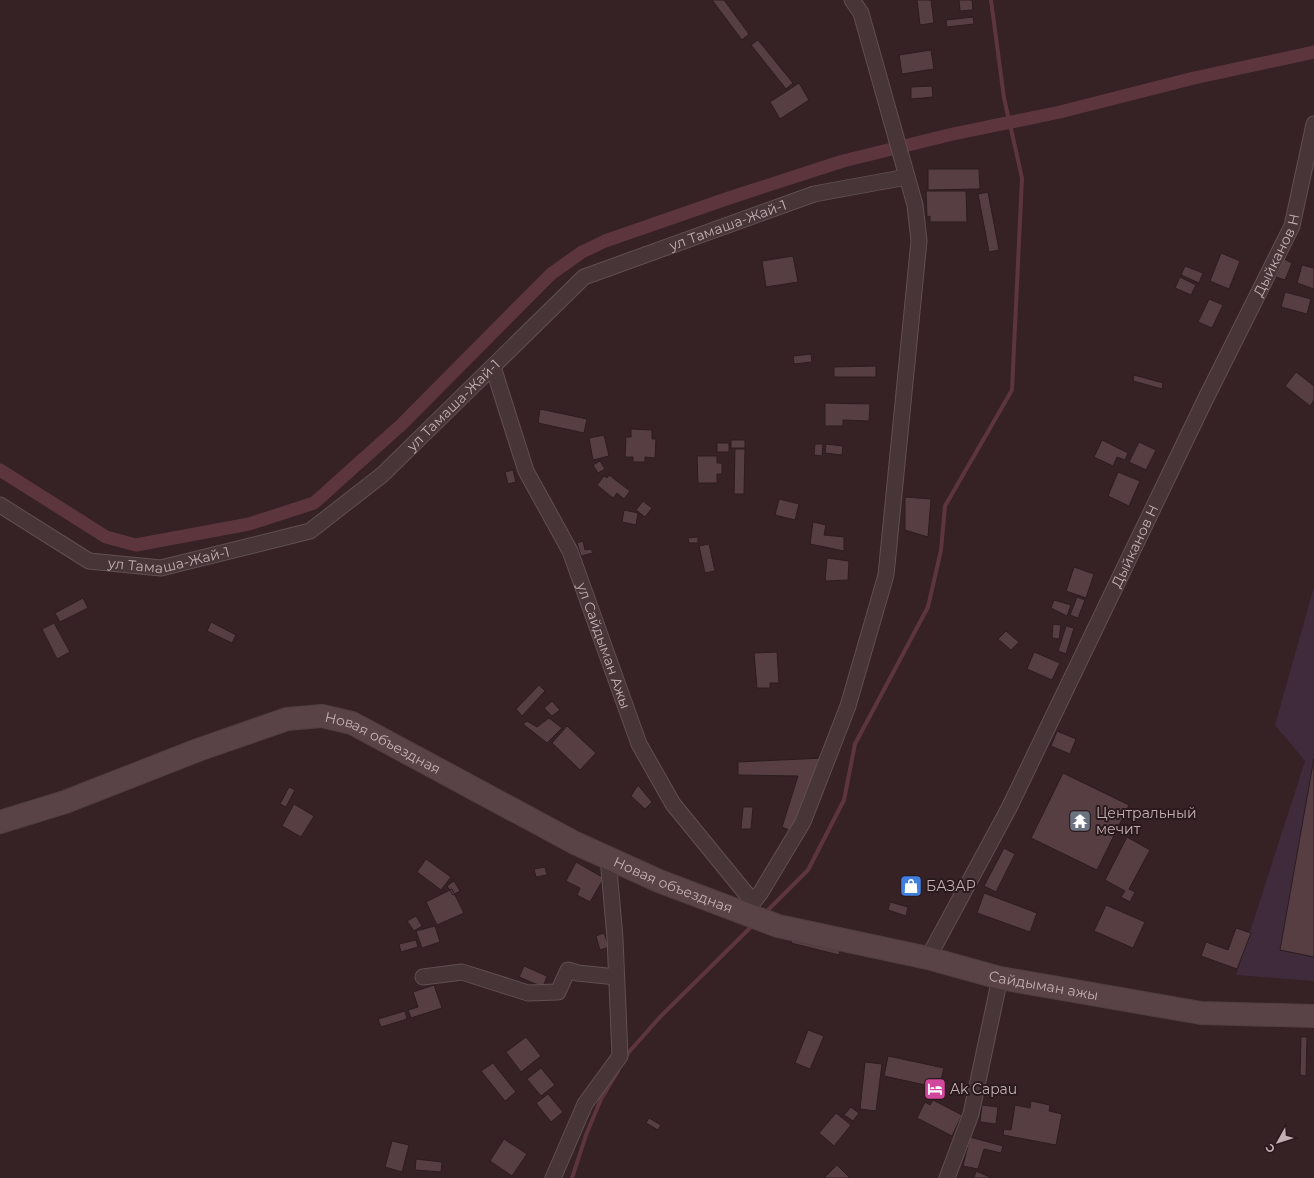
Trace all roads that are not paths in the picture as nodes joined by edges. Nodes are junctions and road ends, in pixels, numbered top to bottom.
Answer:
1 (852, 0) edge
2 (1314, 124) edge
3 (906, 175) junction
4 (493, 367) junction
5 (0, 505) edge
6 (0, 822) edge
7 (608, 858) junction
8 (749, 910) junction
9 (778, 926) joint
10 (928, 958) junction
11 (423, 977) dead end
12 (616, 977) junction
13 (1000, 978) junction
14 (1314, 1016) edge
15 (553, 1178) edge
16 (947, 1178) edge

1 - 3 street
2 - 10 street, Дыйканов Н
3 - 4 street, ул Тамаша-Жай-1
3 - 8 street
4 - 5 street, ул Тамаша-Жай-1
4 - 8 street, ул Сайдыман Ажы
6 - 7 main road, Новая объездная
7 - 8 main road, Новая объездная
7 - 12 street
8 - 9 main road, Новая объездная
9 - 10 main road, Сайдыман ажы
10 - 13 main road, Сайдыман ажы
11 - 12 street
12 - 15 street
13 - 14 main road, Сайдыман ажы
13 - 16 street

